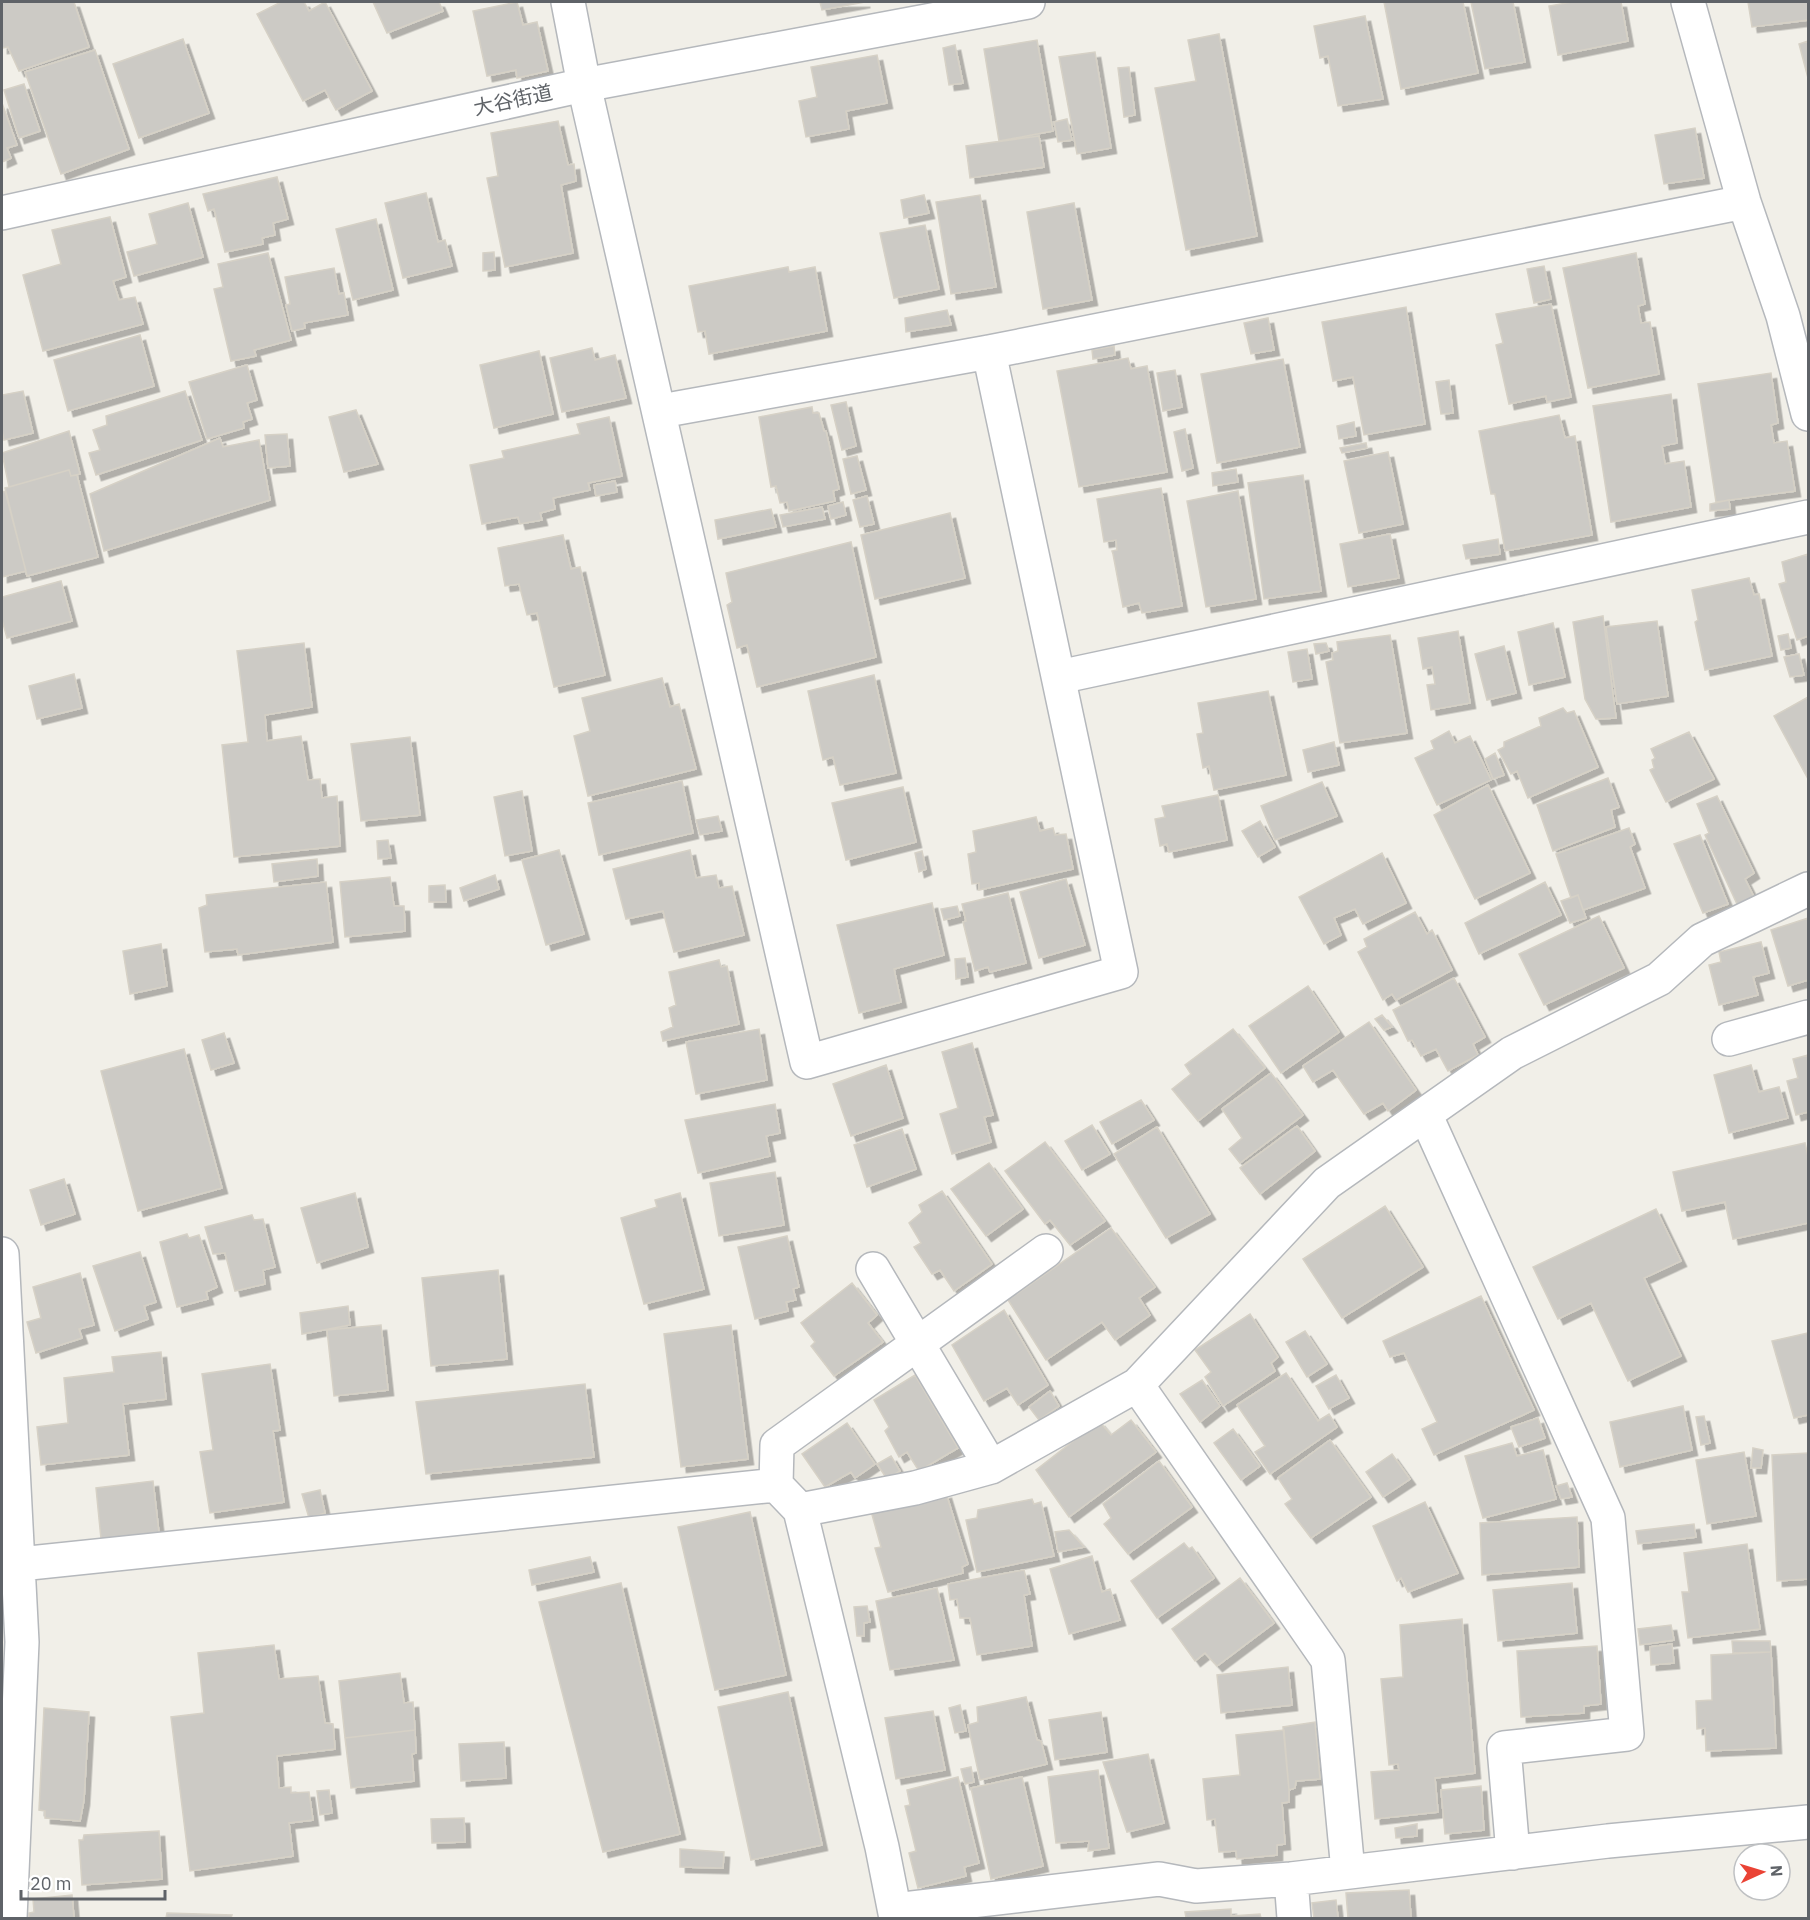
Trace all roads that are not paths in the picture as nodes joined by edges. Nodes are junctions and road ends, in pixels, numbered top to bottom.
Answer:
1 (568, 2) edge
2 (1028, 2) edge
3 (1688, 2) edge
4 (584, 85) junction
5 (1744, 202) junction
6 (2, 213) edge
7 (989, 352) junction
8 (660, 411) junction
9 (1809, 414) edge
10 (1809, 518) edge
11 (1059, 677) junction
12 (1809, 889) edge
13 (1809, 1017) edge
14 (1729, 1039) dead end
15 (1426, 1116) junction
16 (1046, 1251) dead end
17 (2, 1254) edge
18 (873, 1269) dead end
19 (4, 1317) edge
20 (917, 1343) junction
21 (1137, 1384) junction
22 (991, 1467) junction
23 (776, 1485) junction
24 (800, 1510) junction
25 (20, 1564) junction
26 (12, 1643) edge
27 (1809, 1822) edge
28 (1513, 1853) junction
29 (1348, 1871) junction
30 (1291, 1879) junction
31 (896, 1914) edge
32 (10, 1918) edge
33 (1294, 1918) edge

1 - 4 street
2 - 4 street, 大谷街道
3 - 5 street
4 - 6 street, 大谷街道
4 - 8 street
5 - 7 street
5 - 9 street
7 - 8 street
7 - 11 street
8 - 11 street
10 - 11 street
12 - 15 street
13 - 14 street
15 - 21 street
15 - 28 street
16 - 20 street
17 - 19 street
18 - 20 street
19 - 25 street
20 - 22 street
20 - 23 street
21 - 22 street
21 - 29 street
22 - 24 street
23 - 24 street
23 - 25 street
24 - 31 street
25 - 26 street
26 - 32 street
27 - 28 street
28 - 29 street
29 - 30 street
30 - 31 street
30 - 33 street

